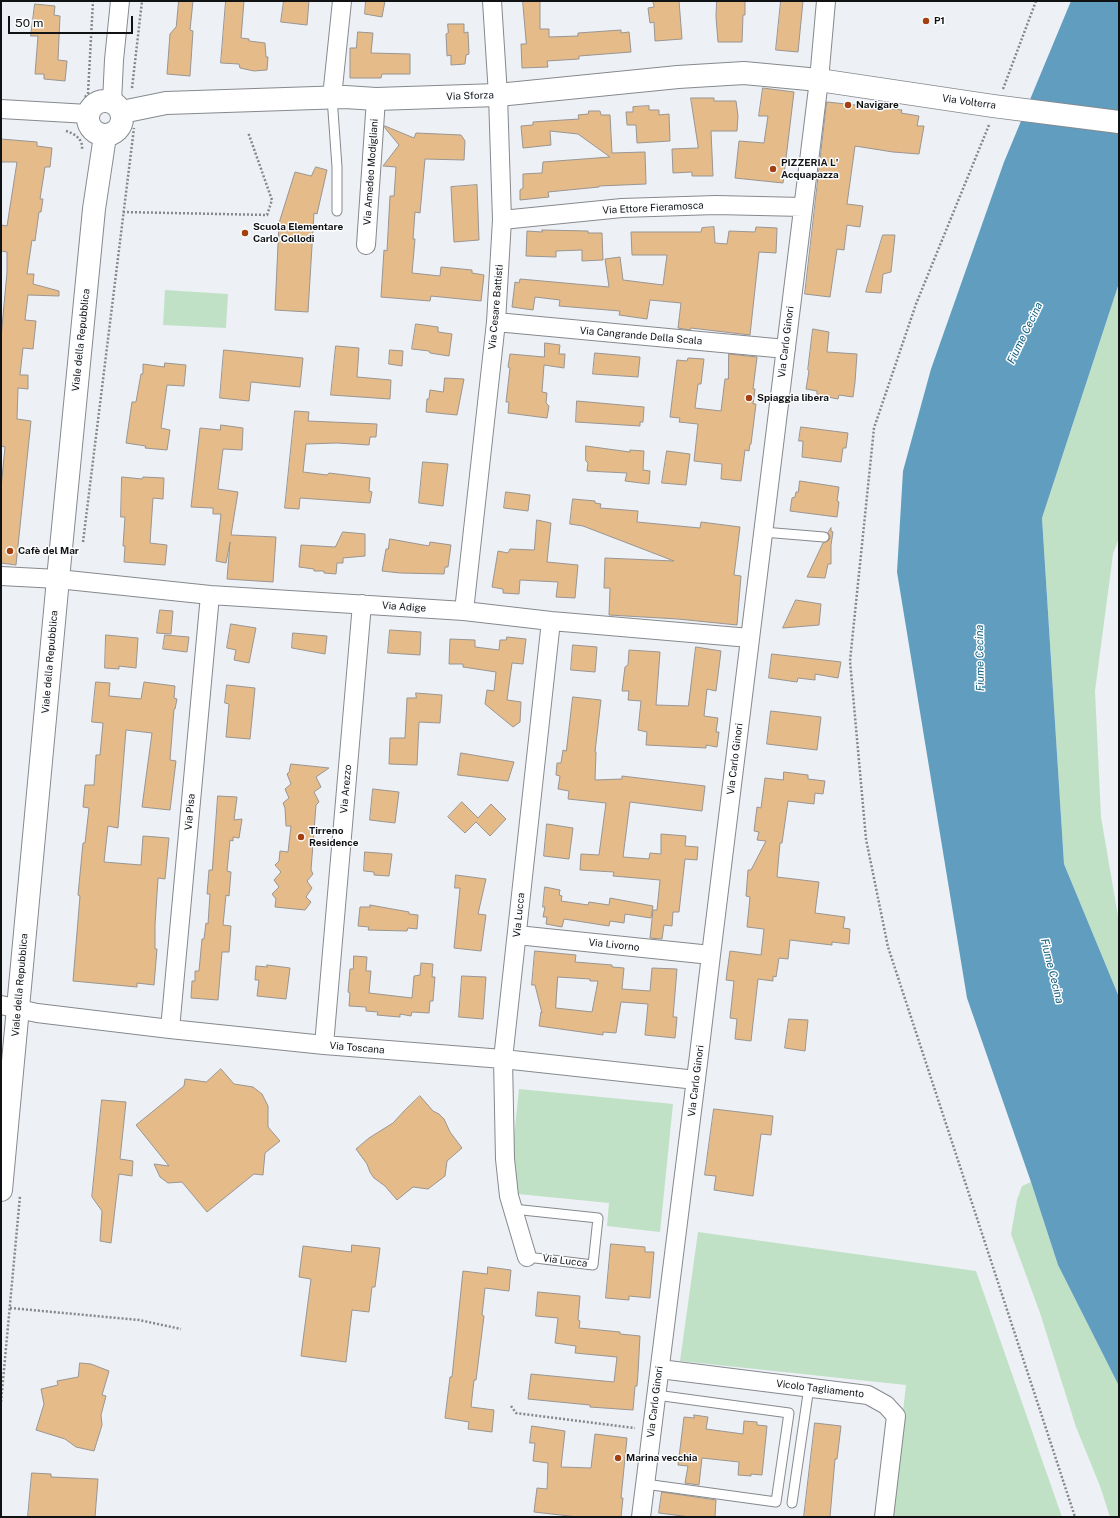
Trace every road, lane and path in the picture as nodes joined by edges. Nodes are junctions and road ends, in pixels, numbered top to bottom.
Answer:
1 (93, 1) edge
2 (120, 1) edge
3 (142, 1) edge
4 (342, 1) edge
5 (492, 1) edge
6 (826, 1) edge
7 (1036, 1) edge
8 (819, 80) junction
9 (88, 85) dead end
10 (131, 92) dead end
11 (498, 95) junction
12 (332, 97) junction
13 (376, 99) junction
14 (1001, 106) junction
15 (1, 109) edge
16 (123, 113) junction
17 (88, 114) junction
18 (1119, 122) edge
19 (248, 132) dead end
20 (104, 136) junction
21 (803, 207) junction
22 (337, 211) dead end
23 (123, 212) junction
24 (502, 220) junction
25 (366, 245) dead end
26 (496, 322) junction
27 (786, 349) junction
28 (763, 532) junction
29 (824, 537) dead end
30 (82, 550) dead end
31 (1, 576) edge
32 (58, 579) junction
33 (210, 595) junction
34 (362, 604) junction
35 (464, 611) junction
36 (552, 621) junction
37 (750, 638) junction
38 (517, 934) junction
39 (710, 955) junction
40 (9, 1007) edge
41 (170, 1028) junction
42 (324, 1045) junction
43 (503, 1059) junction
44 (696, 1080) junction
45 (11, 1191) edge
46 (513, 1209) junction
47 (527, 1257) joint
48 (10, 1308) junction
49 (181, 1329) dead end
50 (660, 1369) junction
51 (809, 1387) junction
52 (656, 1395) junction
53 (1, 1402) edge
54 (511, 1406) dead end
55 (652, 1430) junction
56 (645, 1484) junction
57 (792, 1504) dead end
58 (641, 1517) edge
59 (884, 1517) edge
60 (1075, 1517) edge

1 - 9 path
2 - 16 street
3 - 10 path
4 - 12 street
5 - 11 street, Via Cesare Battisti
6 - 8 street, Via Carlo Ginori
7 - 14 path
8 - 11 street, Via Sforza
8 - 14 street, Via Volterra
8 - 21 street, Via Carlo Ginori
11 - 13 street, Via Sforza
11 - 24 street, Via Cesare Battisti
12 - 13 street, Via Sforza
12 - 16 street, Via Sforza
12 - 22 lane
13 - 25 street, Via Amedeo Modigliani
14 - 18 street, Via Volterra
14 - 60 path
15 - 17 street
16 - 17 street
16 - 20 street
16 - 23 path
17 - 20 street
19 - 23 path
20 - 32 street, Viale della Repubblica
21 - 24 street, Via Ettore Fieramosca
21 - 27 street, Via Carlo Ginori
23 - 30 path
24 - 26 street, Via Cesare Battisti
26 - 27 street, Via Cangrande Della Scala
26 - 35 street, Via Cesare Battisti
27 - 28 street, Via Carlo Ginori
28 - 29 lane
28 - 37 street, Via Carlo Ginori
31 - 32 street, Via Adige
32 - 33 street, Via Adige
32 - 40 street, Viale della Repubblica
33 - 34 street, Via Adige
33 - 41 street, Via Pisa
34 - 35 street, Via Adige
34 - 42 street, Via Arezzo
35 - 36 street, Via Adige
36 - 37 street, Via Adige
36 - 38 street, Via Lucca
37 - 39 street, Via Carlo Ginori
38 - 39 street, Via Livorno
38 - 43 street, Via Lucca
39 - 44 street, Via Carlo Ginori
40 - 41 street, Via Toscana
40 - 45 street, Viale della Repubblica
41 - 42 street, Via Toscana
42 - 43 street, Via Toscana
43 - 44 street, Via Toscana
43 - 46 street, Via Lucca
44 - 50 street, Via Carlo Ginori
45 - 48 path
46 - 47 street, Via Lucca
46 - 47 lane, Via Lucca
48 - 49 path
48 - 53 path
50 - 51 street, Vicolo Tagliamento
50 - 52 street, Via Carlo Ginori
51 - 57 lane
51 - 59 street, Vicolo Tagliamento
52 - 55 street, Via Carlo Ginori
52 - 56 lane
54 - 55 path
55 - 56 street, Via Carlo Ginori
56 - 58 street, Via Carlo Ginori

